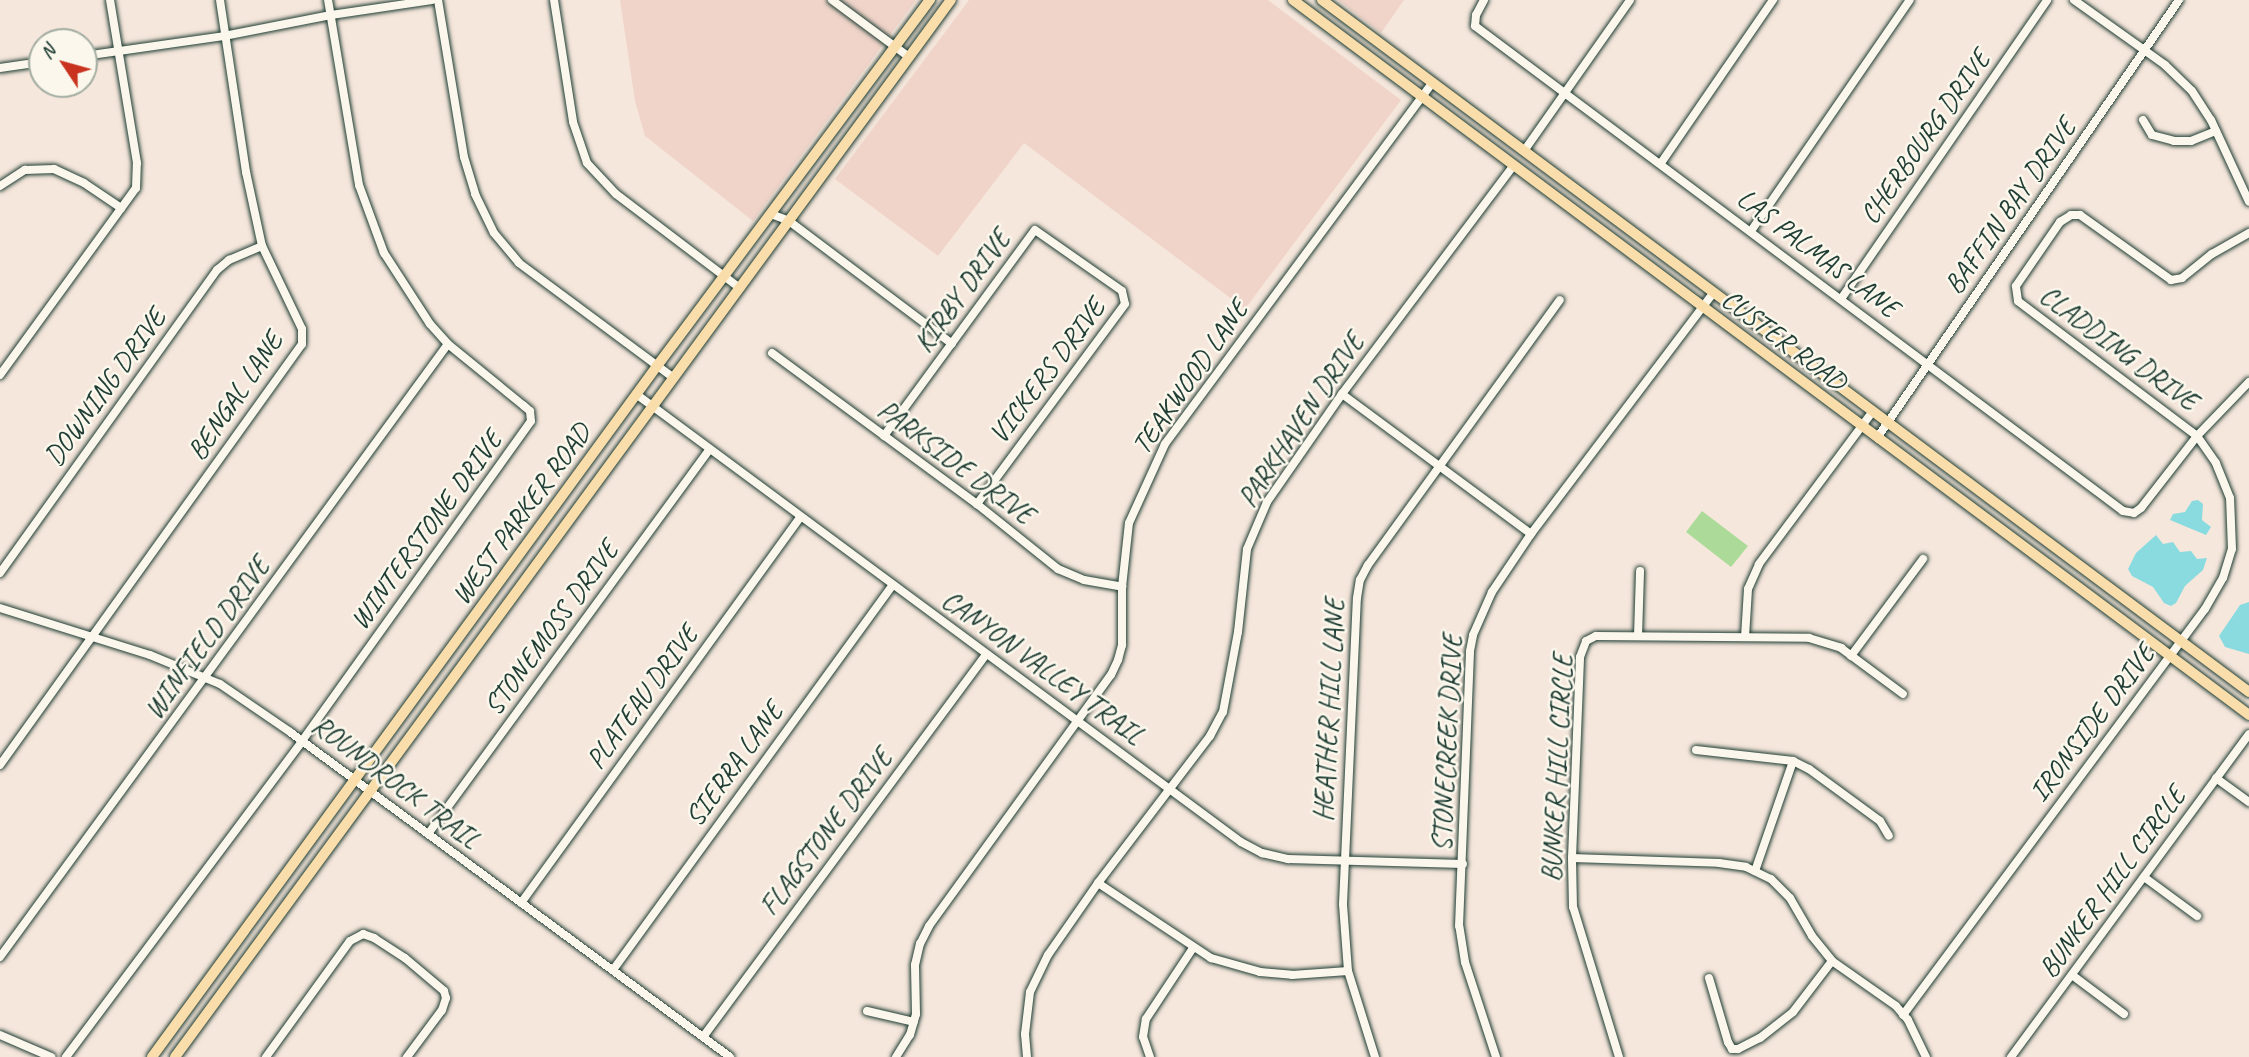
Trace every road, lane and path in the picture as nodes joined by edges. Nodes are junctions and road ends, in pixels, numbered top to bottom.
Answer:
1 (110, 0) edge
2 (220, 0) edge
3 (328, 0) edge
4 (432, 0) edge
5 (438, 0) edge
6 (554, 0) edge
7 (832, 0) edge
8 (930, 0) edge
9 (951, 0) edge
10 (1293, 0) edge
11 (1322, 0) edge
12 (1484, 0) edge
13 (1630, 0) edge
14 (1773, 0) edge
15 (1910, 0) edge
16 (2047, 0) edge
17 (2074, 0) edge
18 (2179, 0) edge
19 (1341, 14) junction
20 (331, 15) junction
21 (1331, 28) junction
22 (224, 36) junction
23 (896, 46) junction
24 (118, 50) junction
25 (2145, 50) junction
26 (98, 53) edge
27 (909, 57) junction
28 (28, 64) edge
29 (0, 68) edge
30 (1433, 82) junction
31 (1566, 93) junction
32 (1423, 97) junction
33 (2143, 120) dead end
34 (838, 124) junction
35 (2216, 131) junction
36 (852, 135) junction
37 (1524, 151) junction
38 (1661, 163) junction
39 (1514, 165) junction
40 (0, 186) edge
41 (2249, 202) edge
42 (121, 208) junction
43 (771, 214) junction
44 (789, 221) junction
45 (1751, 231) junction
46 (2249, 233) edge
47 (262, 246) junction
48 (725, 276) junction
49 (740, 288) junction
50 (1713, 293) junction
51 (1126, 297) joint
52 (1841, 299) junction
53 (1560, 300) dead end
54 (1703, 307) junction
55 (448, 344) junction
56 (952, 344) junction
57 (772, 354) dead end
58 (1928, 365) junction
59 (657, 366) junction
60 (0, 374) edge
61 (674, 378) junction
62 (2249, 382) edge
63 (636, 394) junction
64 (1342, 394) junction
65 (653, 406) junction
66 (1873, 411) junction
67 (1888, 423) junction
68 (1862, 426) junction
69 (884, 436) junction
70 (2197, 436) junction
71 (1877, 438) junction
72 (710, 449) junction
73 (1439, 466) junction
74 (977, 504) junction
75 (800, 517) junction
76 (1531, 534) junction
77 (1923, 559) dead end
78 (1640, 571) dead end
79 (0, 573) edge
80 (892, 585) junction
81 (1122, 587) junction
82 (0, 608) edge
83 (95, 636) junction
84 (1638, 636) junction
85 (1745, 637) junction
86 (2181, 641) junction
87 (986, 654) junction
88 (1851, 656) junction
89 (2170, 656) junction
90 (207, 677) junction
91 (2249, 692) edge
92 (1903, 694) dead end
93 (2249, 715) edge
94 (1079, 719) junction
95 (2249, 734) edge
96 (302, 741) junction
97 (1696, 750) dead end
98 (1793, 761) junction
99 (0, 765) edge
100 (2216, 778) junction
101 (355, 780) junction
102 (1170, 789) junction
103 (369, 791) junction
104 (2249, 802) edge
105 (428, 834) junction
106 (1888, 836) dead end
107 (1572, 858) junction
108 (1343, 862) junction
109 (1463, 864) junction
110 (1755, 871) junction
111 (2144, 877) junction
112 (1098, 883) junction
113 (521, 902) junction
114 (2197, 916) dead end
115 (1193, 948) junction
116 (0, 957) edge
117 (1832, 961) junction
118 (613, 970) junction
119 (1348, 971) junction
120 (2072, 975) junction
121 (1709, 978) dead end
122 (867, 1011) dead end
123 (2124, 1014) dead end
124 (1903, 1015) junction
125 (914, 1022) junction
126 (0, 1035) edge
127 (703, 1037) junction
128 (51, 1057) edge
129 (66, 1057) edge
130 (152, 1057) edge
131 (175, 1057) edge
132 (266, 1057) edge
133 (407, 1057) edge
134 (730, 1057) edge
135 (896, 1057) edge
136 (1027, 1057) edge
137 (1150, 1057) edge
138 (1375, 1057) edge
139 (1496, 1057) edge
140 (1619, 1057) edge
141 (1926, 1057) edge
142 (2011, 1057) edge

1 - 24 street
2 - 22 street, BENGAL LANE
3 - 20 street, WINTERSTONE DRIVE
4 - 20 street
5 - 59 street
6 - 48 street
7 - 23 street
8 - 23 main road, WEST PARKER ROAD
9 - 27 main road, WEST PARKER ROAD
10 - 21 main road, CUSTER ROAD
11 - 19 main road, CUSTER ROAD
12 - 31 street, LAS PALMAS LANE
13 - 31 street
14 - 38 street
15 - 45 street
16 - 52 street, CHERBOURG DRIVE
17 - 25 street
18 - 25 street, BAFFIN BAY DRIVE
19 - 21 main road
19 - 30 main road, CUSTER ROAD
20 - 22 street
20 - 55 street, WINTERSTONE DRIVE
21 - 32 main road, CUSTER ROAD
22 - 24 street
22 - 47 street, BENGAL LANE
23 - 27 street
23 - 34 main road, WEST PARKER ROAD
24 - 26 street
24 - 42 street
25 - 35 street
25 - 58 street, BAFFIN BAY DRIVE
27 - 36 main road, WEST PARKER ROAD
28 - 29 street
30 - 32 street, TEAKWOOD LANE
30 - 37 main road, CUSTER ROAD
31 - 37 street
31 - 38 street, LAS PALMAS LANE
32 - 39 main road, CUSTER ROAD
32 - 81 street, TEAKWOOD LANE
33 - 35 street
34 - 36 main road
34 - 43 main road, WEST PARKER ROAD
35 - 41 street
36 - 44 main road, WEST PARKER ROAD
37 - 39 main road
37 - 50 main road, CUSTER ROAD
38 - 45 street, LAS PALMAS LANE
39 - 54 main road, CUSTER ROAD
39 - 64 street, PARKHAVEN DRIVE
40 - 42 street
42 - 60 street
43 - 44 street
43 - 48 main road, WEST PARKER ROAD
44 - 49 main road, WEST PARKER ROAD
44 - 56 street
45 - 52 street, LAS PALMAS LANE
46 - 70 street, CLADDING DRIVE
47 - 79 street, DOWNING DRIVE
47 - 83 street, BENGAL LANE
48 - 49 street
48 - 59 main road, WEST PARKER ROAD
49 - 61 main road, WEST PARKER ROAD
50 - 54 street, STONECREEK DRIVE
50 - 66 main road, CUSTER ROAD
51 - 56 street, KIRBY DRIVE
51 - 74 street, VICKERS DRIVE
52 - 58 street, LAS PALMAS LANE
53 - 73 street, HEATHER HILL LANE
54 - 68 main road, CUSTER ROAD
54 - 76 street, STONECREEK DRIVE
55 - 90 street, WINFIELD DRIVE
55 - 96 street, WINTERSTONE DRIVE
56 - 69 street, KIRBY DRIVE
57 - 69 street, PARKSIDE DRIVE
58 - 67 street, BAFFIN BAY DRIVE
58 - 70 street, LAS PALMAS LANE
59 - 61 street
59 - 63 main road, WEST PARKER ROAD
61 - 65 main road, WEST PARKER ROAD
62 - 70 street
63 - 65 street, CANYON VALLEY TRAIL
63 - 101 main road, WEST PARKER ROAD
64 - 73 street
64 - 102 street, PARKHAVEN DRIVE
65 - 72 street, CANYON VALLEY TRAIL
65 - 103 main road, WEST PARKER ROAD
66 - 67 main road, CUSTER ROAD
66 - 68 street
67 - 71 street, BAFFIN BAY DRIVE
67 - 86 main road, CUSTER ROAD
68 - 71 main road, CUSTER ROAD
68 - 85 street
69 - 74 street, PARKSIDE DRIVE
70 - 86 street, IRONSIDE DRIVE
71 - 89 main road, CUSTER ROAD
72 - 75 street, CANYON VALLEY TRAIL
72 - 105 street, STONEMOSS DRIVE
73 - 76 street
73 - 108 street, HEATHER HILL LANE
74 - 81 street, PARKSIDE DRIVE
75 - 80 street, CANYON VALLEY TRAIL
75 - 113 street, PLATEAU DRIVE
76 - 109 street, STONECREEK DRIVE
77 - 88 street
78 - 84 street
80 - 87 street, CANYON VALLEY TRAIL
80 - 118 street, SIERRA LANE
81 - 94 street, TEAKWOOD LANE
82 - 83 street, ROUNDROCK TRAIL
83 - 90 street, ROUNDROCK TRAIL
83 - 99 street, BENGAL LANE
84 - 85 street, BUNKER HILL CIRCLE
84 - 107 street, BUNKER HILL CIRCLE
85 - 88 street, BUNKER HILL CIRCLE
86 - 89 street, IRONSIDE DRIVE
86 - 91 main road, CUSTER ROAD
87 - 94 street, CANYON VALLEY TRAIL
87 - 127 street, FLAGSTONE DRIVE
88 - 92 street, BUNKER HILL CIRCLE
89 - 93 main road, CUSTER ROAD
89 - 124 street, IRONSIDE DRIVE
90 - 96 street, ROUNDROCK TRAIL
90 - 116 street, WINFIELD DRIVE
94 - 102 street, CANYON VALLEY TRAIL
94 - 125 street, TEAKWOOD LANE
95 - 100 street, BUNKER HILL CIRCLE
96 - 101 street, ROUNDROCK TRAIL
96 - 129 street, WINTERSTONE DRIVE
97 - 98 street
98 - 106 street
98 - 110 street
100 - 104 street
100 - 111 street, BUNKER HILL CIRCLE
101 - 103 street, ROUNDROCK TRAIL
101 - 130 main road, WEST PARKER ROAD
102 - 108 street, CANYON VALLEY TRAIL
102 - 112 street, PARKHAVEN DRIVE
103 - 105 street, ROUNDROCK TRAIL
103 - 131 main road, WEST PARKER ROAD
105 - 113 street, ROUNDROCK TRAIL
107 - 110 street
107 - 140 street, BUNKER HILL CIRCLE
108 - 109 street, CANYON VALLEY TRAIL
108 - 119 street, HEATHER HILL LANE
109 - 139 street, STONECREEK DRIVE
110 - 117 street
111 - 114 street
111 - 120 street, BUNKER HILL CIRCLE
112 - 115 street
112 - 136 street, PARKHAVEN DRIVE
113 - 118 street, ROUNDROCK TRAIL
115 - 119 street
115 - 137 street
117 - 121 street
117 - 124 street
118 - 127 street, ROUNDROCK TRAIL
119 - 138 street, HEATHER HILL LANE
120 - 123 street
120 - 142 street, BUNKER HILL CIRCLE
122 - 125 street
124 - 141 street
125 - 135 street, TEAKWOOD LANE
126 - 128 street
127 - 134 street, ROUNDROCK TRAIL
132 - 133 street

